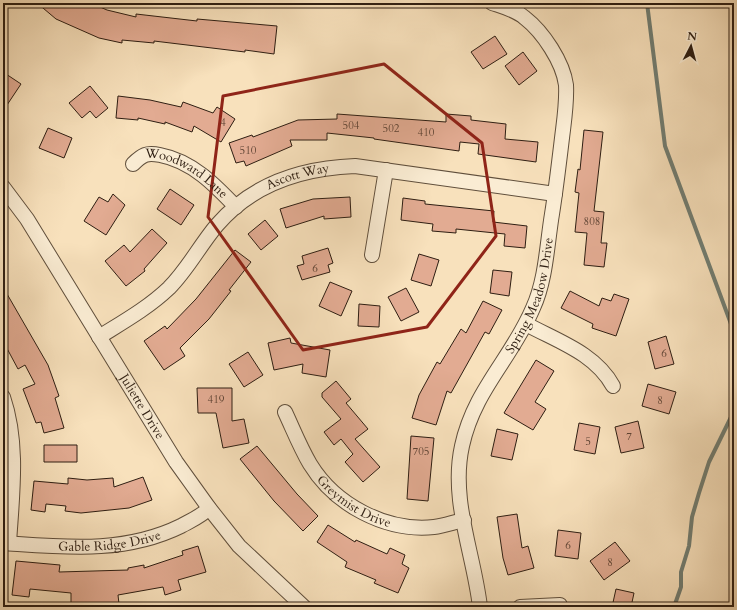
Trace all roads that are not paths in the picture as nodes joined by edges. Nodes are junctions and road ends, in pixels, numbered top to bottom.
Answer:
1 (492, 3) edge
2 (133, 164) dead end
3 (386, 170) junction
4 (3, 187) edge
5 (555, 194) junction
6 (236, 207) junction
7 (372, 255) dead end
8 (526, 324) junction
9 (99, 337) junction
10 (613, 386) dead end
11 (3, 397) edge
12 (285, 412) dead end
13 (209, 508) junction
14 (464, 520) junction
15 (6, 543) edge
16 (560, 605) dead end
17 (304, 607) edge
18 (480, 607) edge
19 (520, 607) edge

1 - 5 street, Spring Meadow Drive
2 - 6 street, Woodward Lane
3 - 5 street, Ascott Way
3 - 6 street, Ascott Way
3 - 7 street
4 - 9 street, Juliette Drive
5 - 8 street, Spring Meadow Drive
6 - 9 street, Ascott Way
8 - 10 street
8 - 14 street, Spring Meadow Drive
9 - 13 street, Juliette Drive
11 - 15 street
12 - 14 street, Greymist Drive
13 - 15 street, Gable Ridge Drive
13 - 17 street, Juliette Drive
14 - 18 street, Spring Meadow Drive
16 - 19 street

